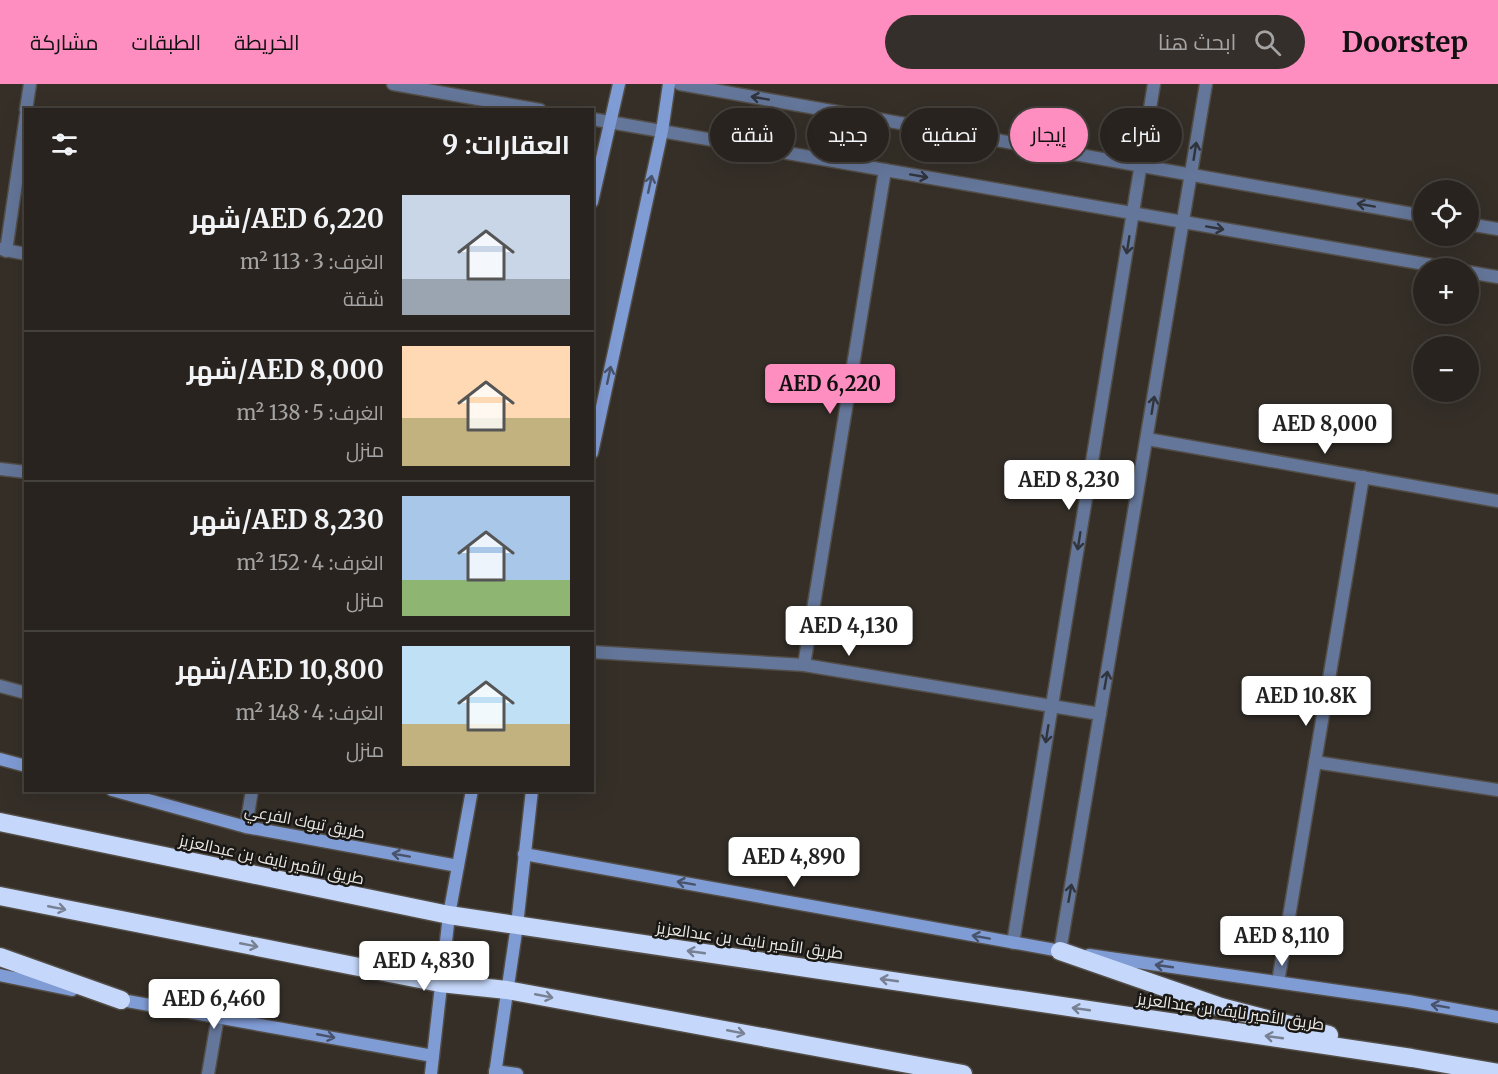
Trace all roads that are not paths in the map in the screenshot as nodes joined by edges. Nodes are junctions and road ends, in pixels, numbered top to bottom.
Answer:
1 (30, 84) edge
2 (393, 84) edge
3 (619, 84) edge
4 (669, 84) edge
5 (680, 84) edge
6 (1154, 84) edge
7 (1206, 84) edge
8 (26, 108) edge
9 (529, 108) edge
10 (594, 119) edge
11 (612, 122) junction
12 (24, 127) edge
13 (662, 131) junction
14 (1141, 166) junction
15 (885, 170) junction
16 (1191, 174) junction
17 (594, 194) edge
18 (1133, 213) junction
19 (1413, 214) edge
20 (1183, 222) junction
21 (1479, 226) edge
22 (1498, 229) edge
23 (3, 250) edge
24 (24, 254) edge
25 (1413, 262) edge
26 (1479, 274) edge
27 (1498, 277) edge
28 (1147, 439) junction
29 (594, 444) edge
30 (0, 469) edge
31 (24, 472) edge
32 (1363, 477) junction
33 (1498, 501) edge
34 (594, 652) edge
35 (804, 665) junction
36 (0, 686) edge
37 (24, 692) edge
38 (1052, 705) junction
39 (1100, 714) junction
40 (0, 759) edge
41 (1315, 762) junction
42 (24, 765) edge
43 (1498, 790) edge
44 (118, 792) edge
45 (252, 792) edge
46 (472, 792) edge
47 (532, 792) edge
48 (0, 822) edge
49 (246, 827) junction
50 (524, 854) junction
51 (458, 866) junction
52 (0, 896) edge
53 (448, 915) junction
54 (517, 925) junction
55 (1013, 943) junction
56 (1060, 951) junction
57 (0, 957) edge
58 (0, 975) edge
59 (1278, 982) junction
60 (440, 983) junction
61 (507, 990) junction
62 (121, 1000) junction
63 (218, 1016) junction
64 (1498, 1017) edge
65 (433, 1056) junction
66 (1412, 1058) junction
67 (495, 1072) edge
68 (1498, 1073) edge
69 (208, 1074) edge
70 (431, 1074) edge
71 (517, 1074) edge
72 (963, 1074) edge

1 - 8 street
2 - 9 street
3 - 11 main road
4 - 13 main road
14 -> 5 street
6 - 14 street
16 -> 7 street
10 - 11 street
11 - 13 street
11 - 17 main road
12 - 23 street
13 - 15 street
29 -> 13 main road
14 - 16 street
14 - 18 street
15 -> 18 street
15 - 35 street
19 -> 16 street
16 - 20 street
18 - 20 street
18 -> 38 street
20 -> 25 street
28 -> 20 street
21 - 22 street
23 - 24 street
26 - 27 street
28 - 32 street
39 -> 28 street
30 - 31 street
32 - 33 street
32 - 41 street
34 - 35 street
35 - 38 street
36 - 37 street
38 - 39 street
38 -> 55 street
56 -> 39 street
40 - 42 main road
41 - 43 street
41 - 59 street
44 - 49 main road, طريق تبوك الفرعي
45 - 49 street
46 - 51 main road
47 - 50 main road
48 - 53 highway, طريق الأمير نايف بن عبدالعزيز
51 -> 49 main road, طريق تبوك الفرعي
50 - 54 main road
55 -> 50 main road
51 - 53 main road
52 -> 60 highway
53 - 54 highway, طريق الأمير نايف بن عبدالعزيز
53 - 60 main road
54 - 61 main road
66 -> 54 highway, طريق الأمير نايف بن عبدالعزيز
55 - 56 main road
59 -> 56 main road
56 - 66 highway
57 - 62 highway
58 - 62 main road
64 -> 59 main road
60 - 61 highway
60 - 65 main road
61 - 67 main road
61 -> 72 highway
62 - 63 main road
63 -> 65 main road
63 - 69 street
65 - 70 main road
66 - 68 highway, طريق الأمير نايف بن عبدالعزيز
67 - 71 main road

